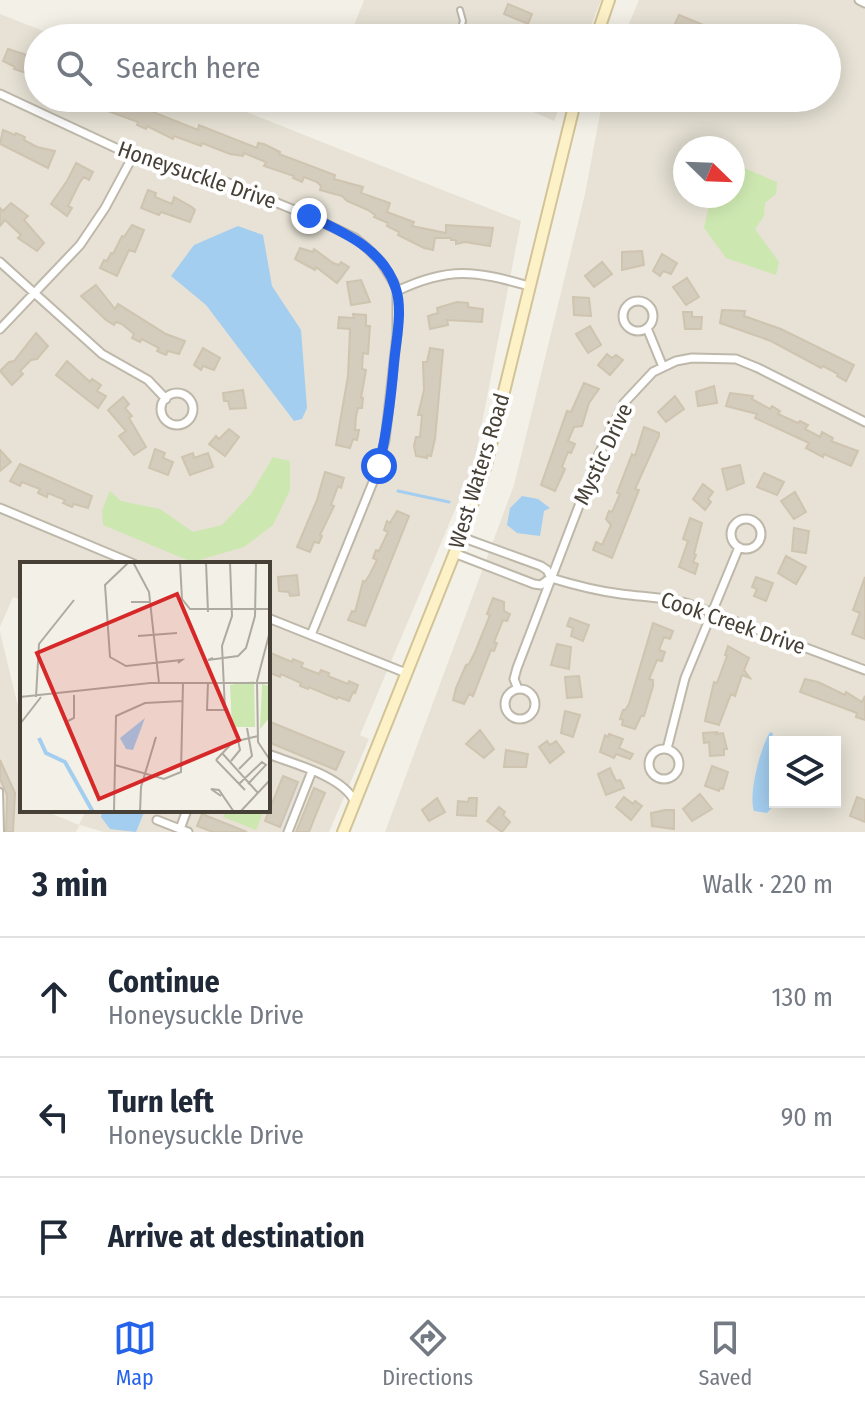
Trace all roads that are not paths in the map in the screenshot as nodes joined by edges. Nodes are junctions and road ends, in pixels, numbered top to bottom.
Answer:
1 (609, 0) edge
2 (859, 0) edge
3 (865, 3) edge
4 (460, 10) dead end
5 (462, 24) edge
6 (601, 24) edge
7 (0, 94) edge
8 (24, 105) edge
9 (39, 112) edge
10 (572, 112) edge
11 (133, 156) junction
12 (0, 262) edge
13 (529, 286) junction
14 (397, 291) junction
15 (34, 292) junction
16 (647, 328) junction
17 (0, 329) edge
18 (663, 367) junction
19 (166, 399) junction
20 (865, 422) edge
21 (0, 508) edge
22 (461, 537) junction
23 (739, 547) junction
24 (454, 553) junction
25 (129, 562) edge
26 (551, 578) junction
27 (710, 612) junction
28 (270, 619) edge
29 (311, 635) junction
30 (865, 670) edge
31 (406, 673) junction
32 (518, 689) junction
33 (667, 749) junction
34 (270, 755) edge
35 (312, 771) junction
36 (365, 778) junction
37 (339, 783) junction
38 (0, 791) edge
39 (355, 802) junction
40 (157, 820) dead end
41 (0, 830) edge
42 (184, 830) edge
43 (288, 832) edge
44 (343, 832) edge

1 - 6 street
2 - 3 street
4 - 5 lane
7 - 8 street, Honeysuckle Drive
9 - 11 street, Honeysuckle Drive
10 - 13 street, West Waters Road
11 - 14 street, Honeysuckle Drive
11 - 15 street
12 - 15 street
13 - 14 street
13 - 22 street, West Waters Road
14 - 29 street
15 - 17 street
15 - 19 street
16 - 16 street
16 - 18 street
18 - 20 street, Mystic Drive
18 - 26 street, Mystic Drive
19 - 19 street
21 - 25 street
22 - 24 street, West Waters Road
22 - 26 street, Cook Creek Drive
23 - 23 street
23 - 27 street
24 - 26 street, Cook Creek Drive
24 - 31 street, West Waters Road
26 - 27 street, Cook Creek Drive
26 - 32 street, Mystic Drive
27 - 30 street, Cook Creek Drive
27 - 33 street
28 - 29 street
29 - 31 street
31 - 36 street, West Waters Road
32 - 32 street
33 - 33 street
34 - 35 street
35 - 37 street
35 - 43 street
36 - 37 street
36 - 39 street, West Waters Road
37 - 39 street
38 - 41 lane
39 - 44 street, West Waters Road
40 - 42 street

